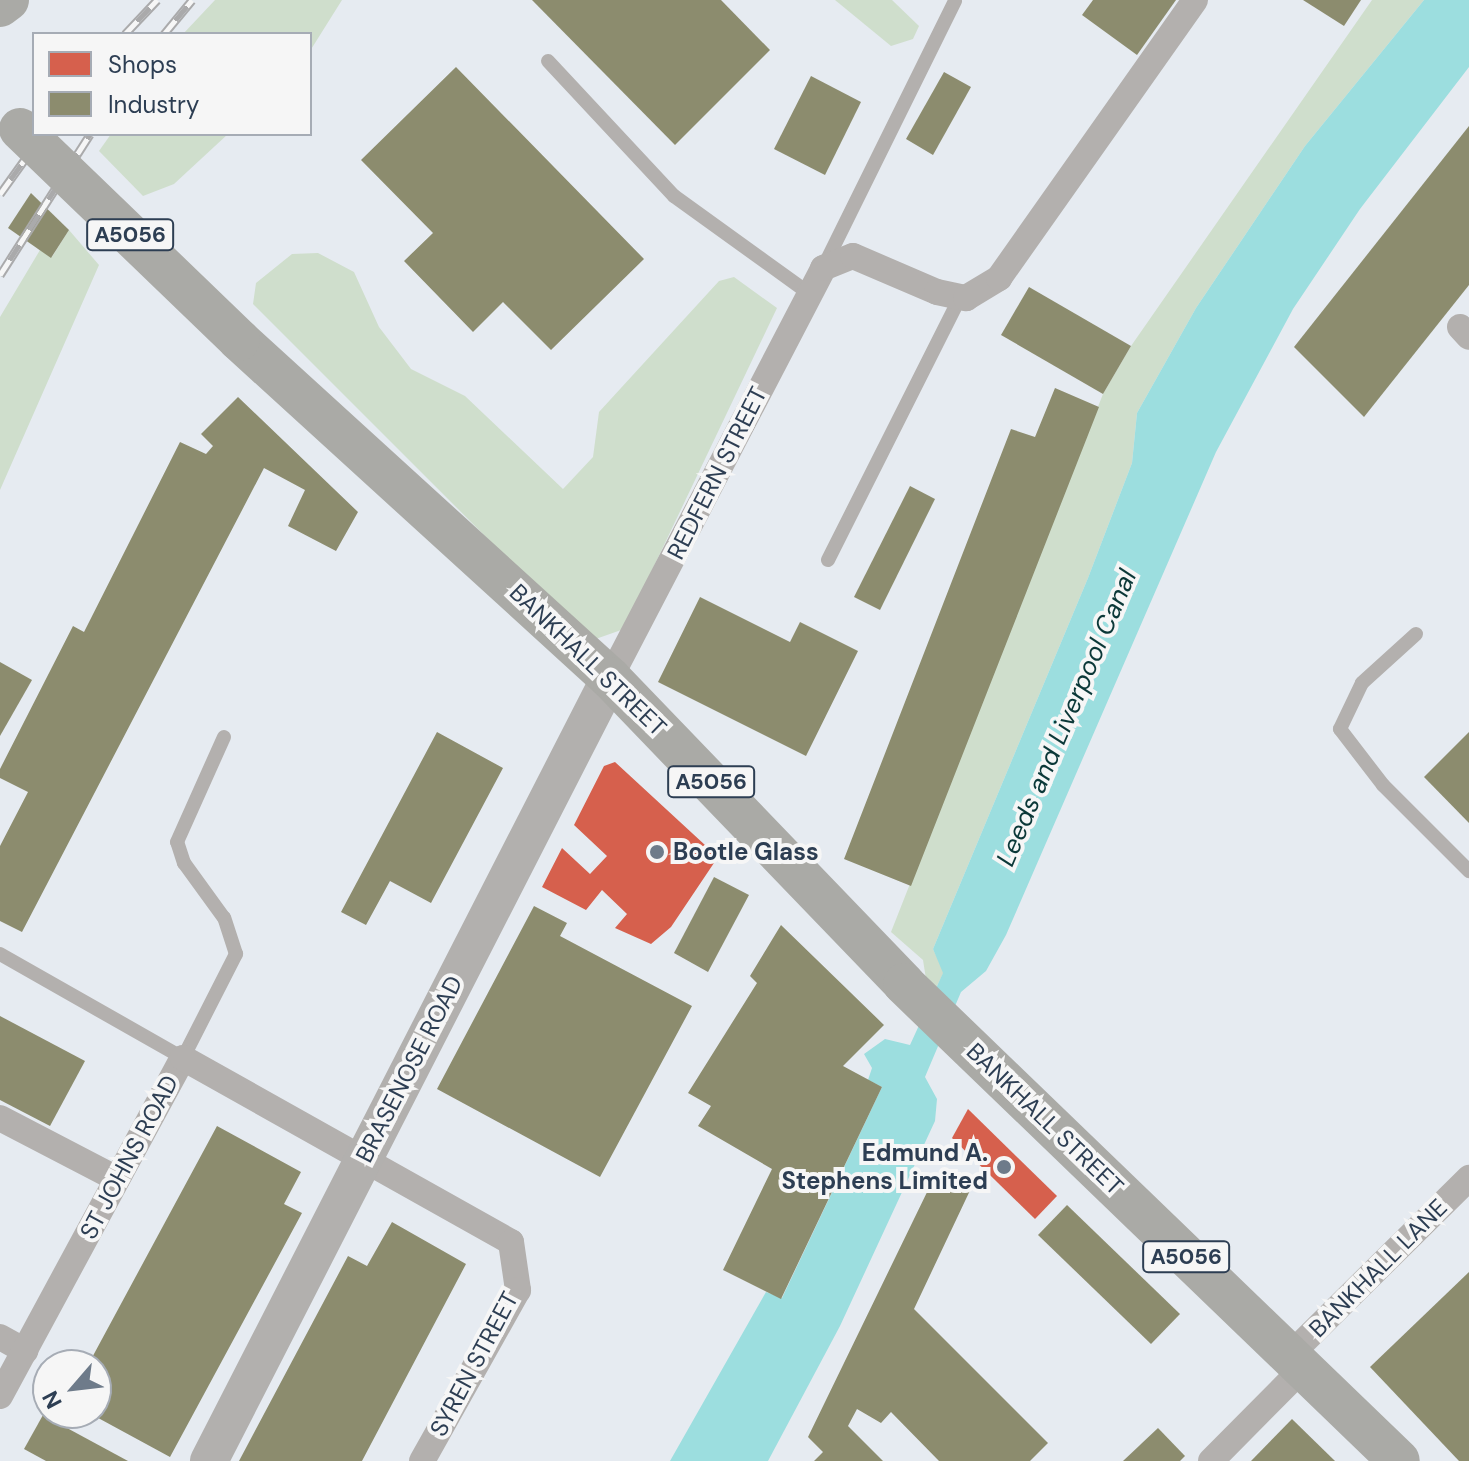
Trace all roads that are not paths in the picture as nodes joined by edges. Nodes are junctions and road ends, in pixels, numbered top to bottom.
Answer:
1 (8, 0) edge
2 (1195, 0) edge
3 (955, 1) edge
4 (0, 6) edge
5 (548, 61) dead end
6 (10, 120) edge
7 (823, 268) junction
8 (810, 294) junction
9 (960, 297) junction
10 (828, 560) dead end
11 (1416, 634) dead end
12 (610, 678) junction
13 (224, 737) dead end
14 (1469, 871) edge
15 (0, 954) edge
16 (183, 1058) junction
17 (0, 1118) edge
18 (364, 1157) junction
19 (1469, 1178) edge
20 (117, 1179) junction
21 (0, 1337) edge
22 (25, 1351) junction
23 (1294, 1364) junction
24 (0, 1396) edge
25 (209, 1461) edge
26 (422, 1461) edge
27 (1211, 1461) edge
28 (1399, 1461) edge

1 - 4 main road
2 - 9 street
3 - 7 lane
5 - 8 lane
6 - 12 main road, BANKHALL STREET / A5056, bridge
7 - 8 street, REDFERN STREET
7 - 9 street
8 - 12 street, REDFERN STREET
9 - 10 lane
11 - 14 lane
12 - 18 main road, BRASENOSE ROAD
12 - 23 main road, BANKHALL STREET / A5056
13 - 16 lane
15 - 16 lane
16 - 18 street, ST JOHNS ROAD
16 - 20 street, ST JOHNS ROAD
17 - 20 street
18 - 25 main road, BRASENOSE ROAD
18 - 26 street, SYREN STREET
19 - 23 street, BANKHALL LANE
20 - 22 street, ST JOHNS ROAD
21 - 22 street
22 - 24 street, ST JOHNS ROAD
23 - 27 street, BANKHALL LANE
23 - 28 main road, BANKHALL STREET / A5056

